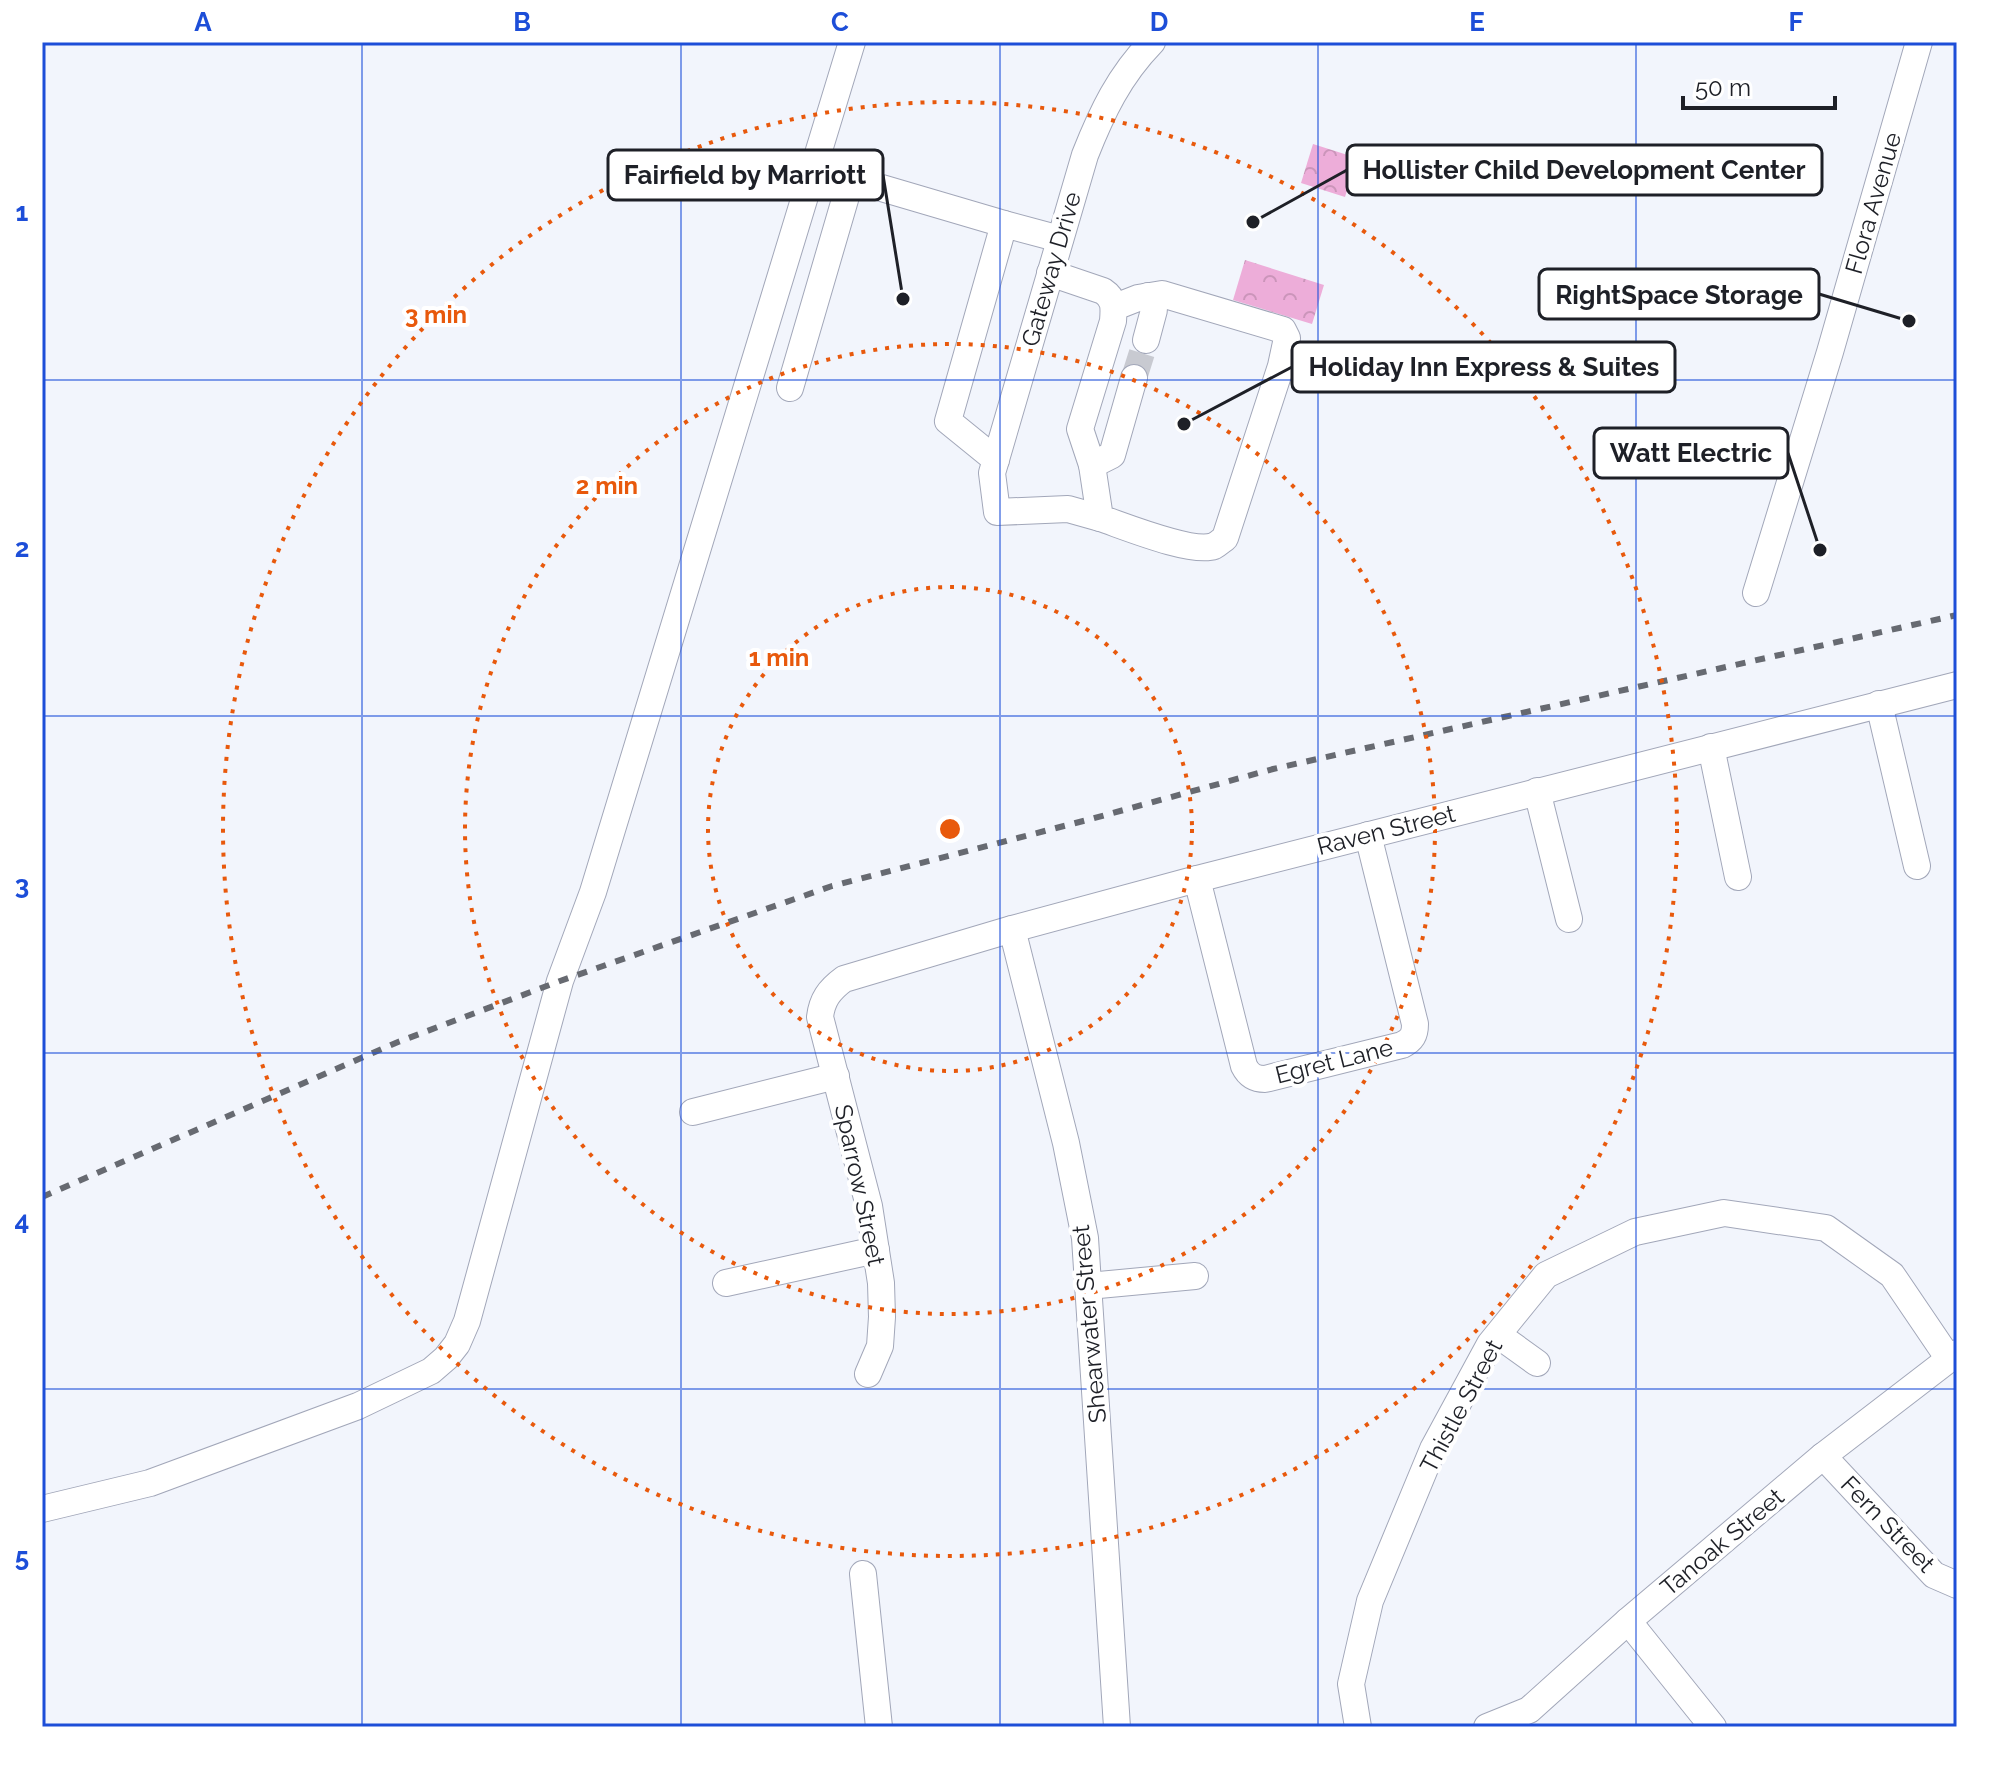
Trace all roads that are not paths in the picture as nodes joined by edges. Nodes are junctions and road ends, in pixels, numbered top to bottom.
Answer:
1 (852, 42) edge
2 (1152, 42) edge
3 (1919, 42) edge
4 (1004, 224) junction
5 (1060, 239) junction
6 (1050, 273) junction
7 (1148, 296) junction
8 (1115, 307) junction
9 (1146, 340) tunnel mouth
10 (1134, 378) tunnel mouth
11 (790, 388) dead end
12 (996, 460) junction
13 (1092, 465) junction
14 (1100, 518) junction
15 (1756, 593) dead end
16 (1957, 685) edge
17 (1879, 704) junction
18 (1711, 747) junction
19 (1537, 791) junction
20 (1368, 835) junction
21 (1917, 866) dead end
22 (1738, 877) dead end
23 (1197, 879) junction
24 (1569, 919) dead end
25 (1012, 929) junction
26 (825, 997) joint
27 (836, 1076) junction
28 (693, 1112) dead end
29 (876, 1250) junction
30 (1195, 1276) dead end
31 (726, 1283) dead end
32 (1088, 1286) junction
33 (1498, 1335) junction
34 (1953, 1356) edge
35 (1537, 1363) dead end
36 (868, 1374) dead end
37 (1823, 1456) junction
38 (42, 1509) edge
39 (863, 1574) dead end
40 (1957, 1585) edge
41 (1628, 1621) junction
42 (879, 1727) edge
43 (1117, 1727) edge
44 (1358, 1727) edge
45 (1487, 1727) edge
46 (1713, 1727) edge

1 - 38 street
2 - 5 street, Gateway Drive
3 - 15 street, Flora Avenue
4 - 5 street
4 - 11 street
4 - 12 street
5 - 6 street, Gateway Drive
6 - 8 street
6 - 12 street, Gateway Drive
7 - 8 street
7 - 9 street
7 - 14 street
8 - 13 street
10 - 13 street
12 - 14 street, Gateway Drive
13 - 14 street
16 - 17 street, Raven Street
17 - 18 street, Raven Street
17 - 21 street
18 - 19 street, Raven Street
18 - 22 street
19 - 20 street, Raven Street
19 - 24 street
20 - 23 street, Raven Street
20 - 23 street, Egret Lane
23 - 25 street, Raven Street
25 - 26 street, Raven Street
25 - 32 street, Shearwater Street
26 - 27 street, Sparrow Street
27 - 28 street
27 - 29 street, Sparrow Street
29 - 31 street
29 - 36 street, Sparrow Street
30 - 32 street
32 - 43 street, Shearwater Street
33 - 34 street, Thistle Street
33 - 35 street
33 - 44 street, Thistle Street
34 - 37 street, Tanoak Street
37 - 40 street, Fern Street
37 - 41 street, Tanoak Street
39 - 42 street
41 - 45 street, Tanoak Street
41 - 46 street

